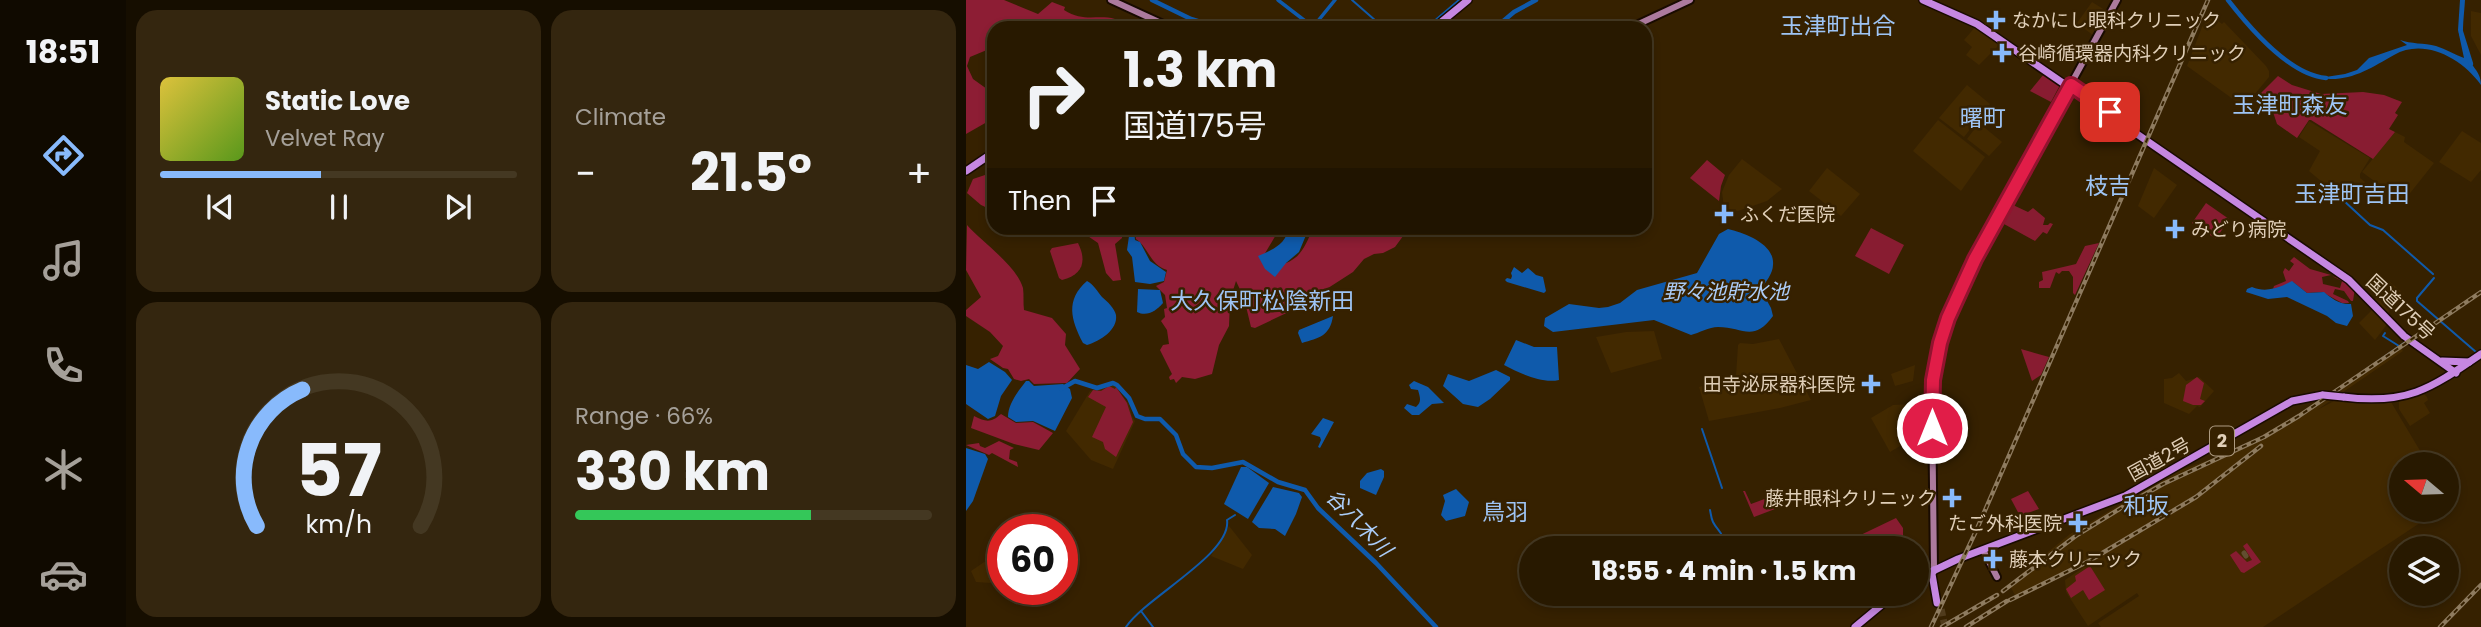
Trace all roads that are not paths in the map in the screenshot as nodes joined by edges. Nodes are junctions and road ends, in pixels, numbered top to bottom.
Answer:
1 (1111, 0) edge
2 (1470, 0) edge
3 (1690, 0) edge
4 (1923, 0) edge
5 (1929, 0) edge
6 (2117, 0) edge
7 (1157, 21) edge
8 (1444, 21) edge
9 (1645, 21) edge
10 (2070, 86) junction
11 (987, 156) edge
12 (966, 169) edge
13 (2481, 356) edge
14 (2442, 361) junction
15 (2469, 362) junction
16 (2456, 373) junction
17 (1983, 550) junction
18 (1934, 569) junction
19 (1929, 572) edge
20 (1997, 577) dead end
21 (1938, 601) tunnel mouth
22 (1880, 606) edge
23 (1855, 627) edge

1 - 7 main road
2 - 8 highway
3 - 9 main road
4 - 10 highway, 国道175号
5 - 10 highway, 国道175号
6 - 10 main road
10 - 14 highway, 国道175号
10 - 16 highway, 国道175号
10 - 18 main road
11 - 12 highway
13 - 15 highway, 国道2号 / 2
13 - 16 highway, 国道2号 / 2
14 - 15 highway
14 - 16 highway, 国道175号
15 - 16 highway, 国道2号 / 2
16 - 17 highway, 国道2号 / 2, bridge
17 - 18 highway, 国道2号 / 2
17 - 20 main road
18 - 19 highway, 国道2号 / 2
18 - 21 highway
22 - 23 highway

